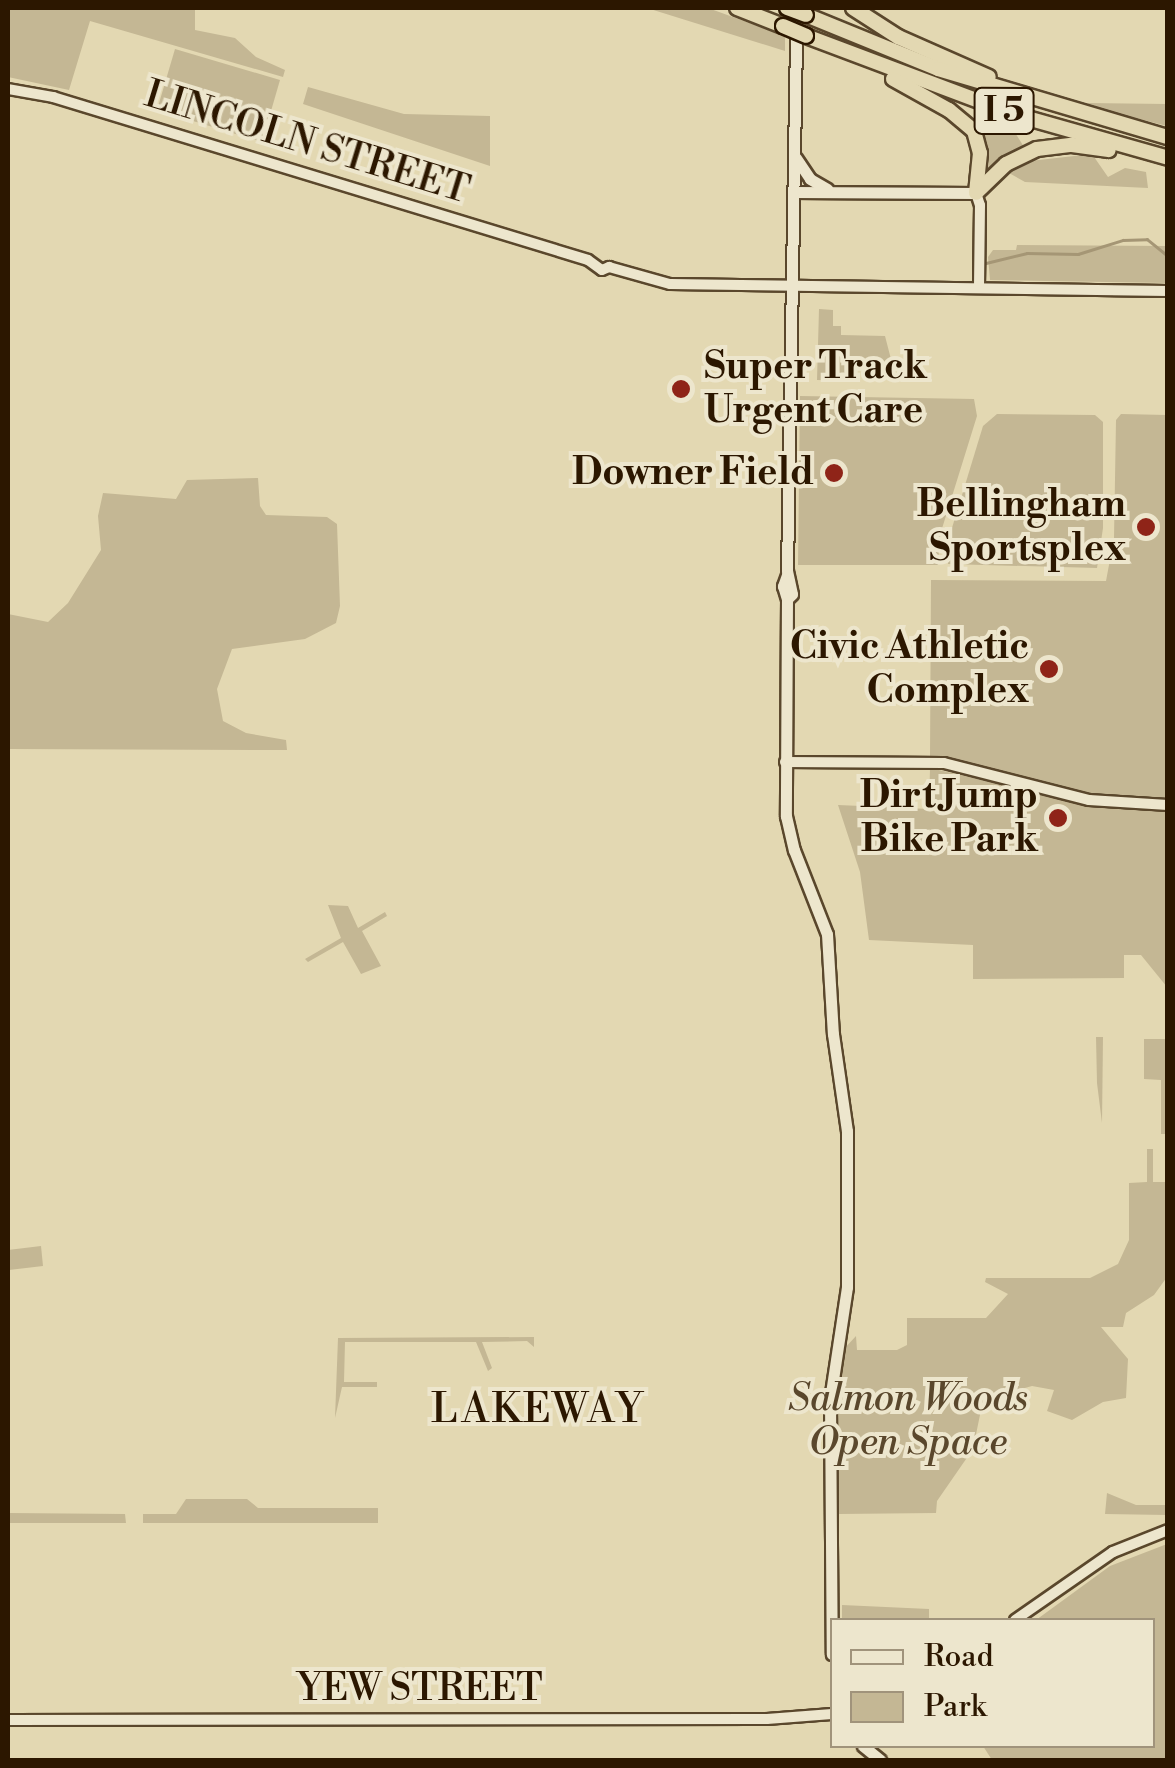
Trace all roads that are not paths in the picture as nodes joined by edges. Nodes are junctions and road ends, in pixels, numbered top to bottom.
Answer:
1 (738, 8) edge
2 (854, 8) edge
3 (796, 24) edge
4 (845, 52) junction
5 (8, 89) edge
6 (1064, 107) junction
7 (1168, 137) edge
8 (794, 154) junction
9 (1168, 160) edge
10 (793, 192) junction
11 (836, 192) junction
12 (976, 193) junction
13 (791, 286) junction
14 (980, 287) junction
15 (1168, 291) edge
16 (786, 762) junction
17 (1168, 804) edge
18 (1168, 1530) edge
19 (832, 1618) edge
20 (1018, 1618) edge
21 (830, 1714) edge
22 (8, 1720) edge

1 - 3 highway, I 5
2 - 6 highway
3 - 4 highway, I 5
3 - 6 highway, I 5
3 - 8 main road
4 - 9 highway, I 5
4 - 12 highway
5 - 13 street, LINCOLN STREET
6 - 7 highway, I 5
8 - 10 main road
8 - 11 main road
9 - 12 highway
10 - 11 main road
10 - 13 main road
11 - 12 main road
12 - 14 street
13 - 14 street, LINCOLN STREET
13 - 16 main road
14 - 15 street, LINCOLN STREET
16 - 17 street
16 - 19 main road
18 - 20 street
21 - 22 street, YEW STREET

